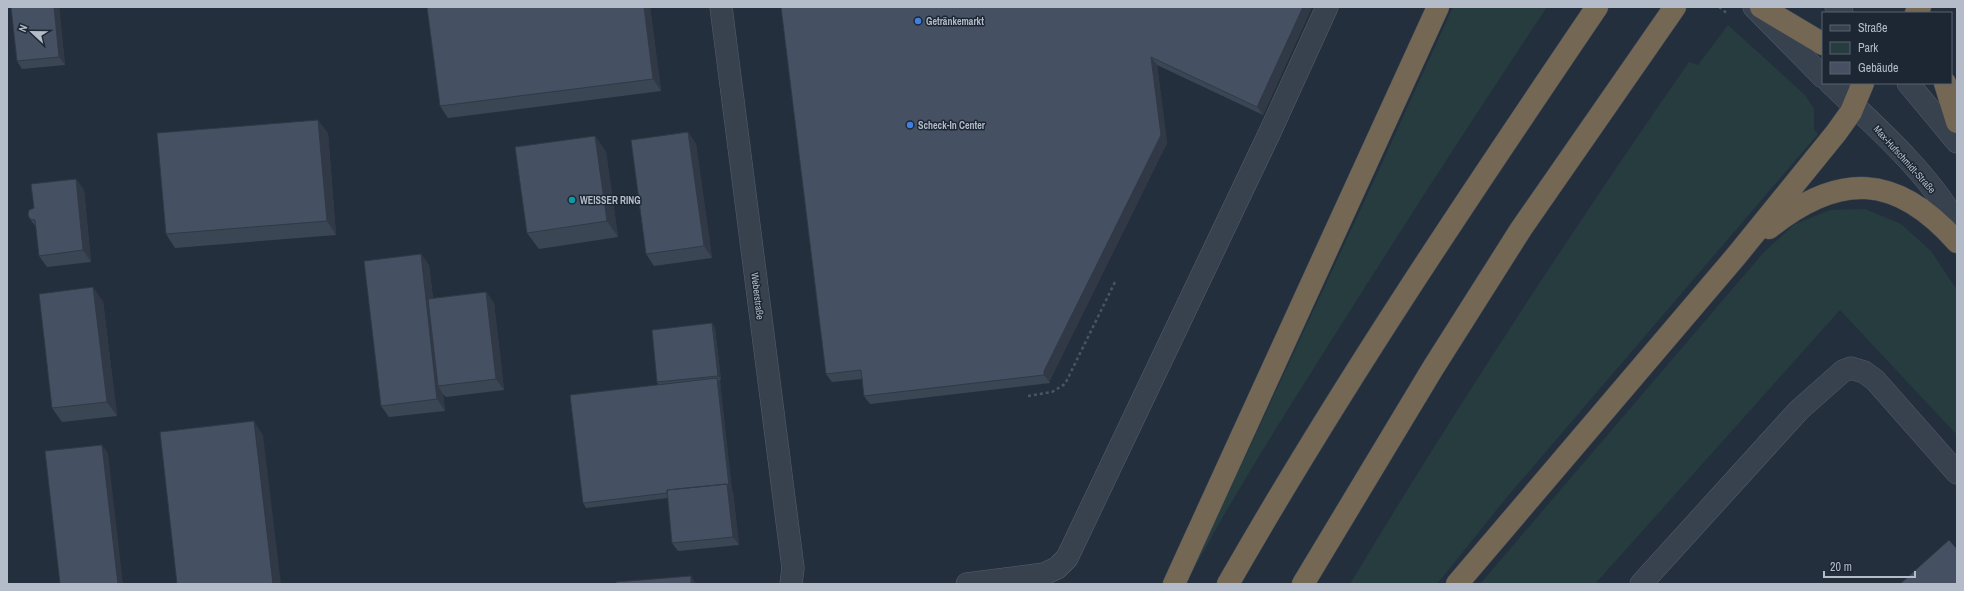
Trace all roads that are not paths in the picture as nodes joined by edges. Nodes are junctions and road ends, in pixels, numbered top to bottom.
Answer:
1 (721, 7) edge
2 (1327, 7) edge
3 (1438, 7) edge
4 (1596, 7) edge
5 (1675, 7) edge
6 (1754, 7) edge
7 (1761, 7) edge
8 (1822, 43) edge
9 (1822, 76) edge
10 (1831, 84) edge
11 (1863, 84) edge
12 (1909, 84) edge
13 (1945, 84) edge
14 (1854, 106) junction
15 (1957, 122) edge
16 (1957, 142) edge
17 (1957, 224) edge
18 (1957, 242) edge
19 (1737, 254) junction
20 (1957, 473) edge
21 (791, 584) edge
22 (967, 584) edge
23 (1174, 584) edge
24 (1228, 584) edge
25 (1303, 584) edge
26 (1457, 584) edge
27 (1641, 584) edge

1 - 21 street, Weberstraße
2 - 22 street
3 - 23 highway
4 - 24 highway
5 - 25 highway
6 - 9 street
7 - 8 highway
10 - 14 street, Max-Hufschmidt-Straße
11 - 14 highway
12 - 16 street
13 - 15 highway
14 - 17 street, Max-Hufschmidt-Straße
14 - 19 highway
18 - 19 highway
19 - 26 highway
20 - 27 street

